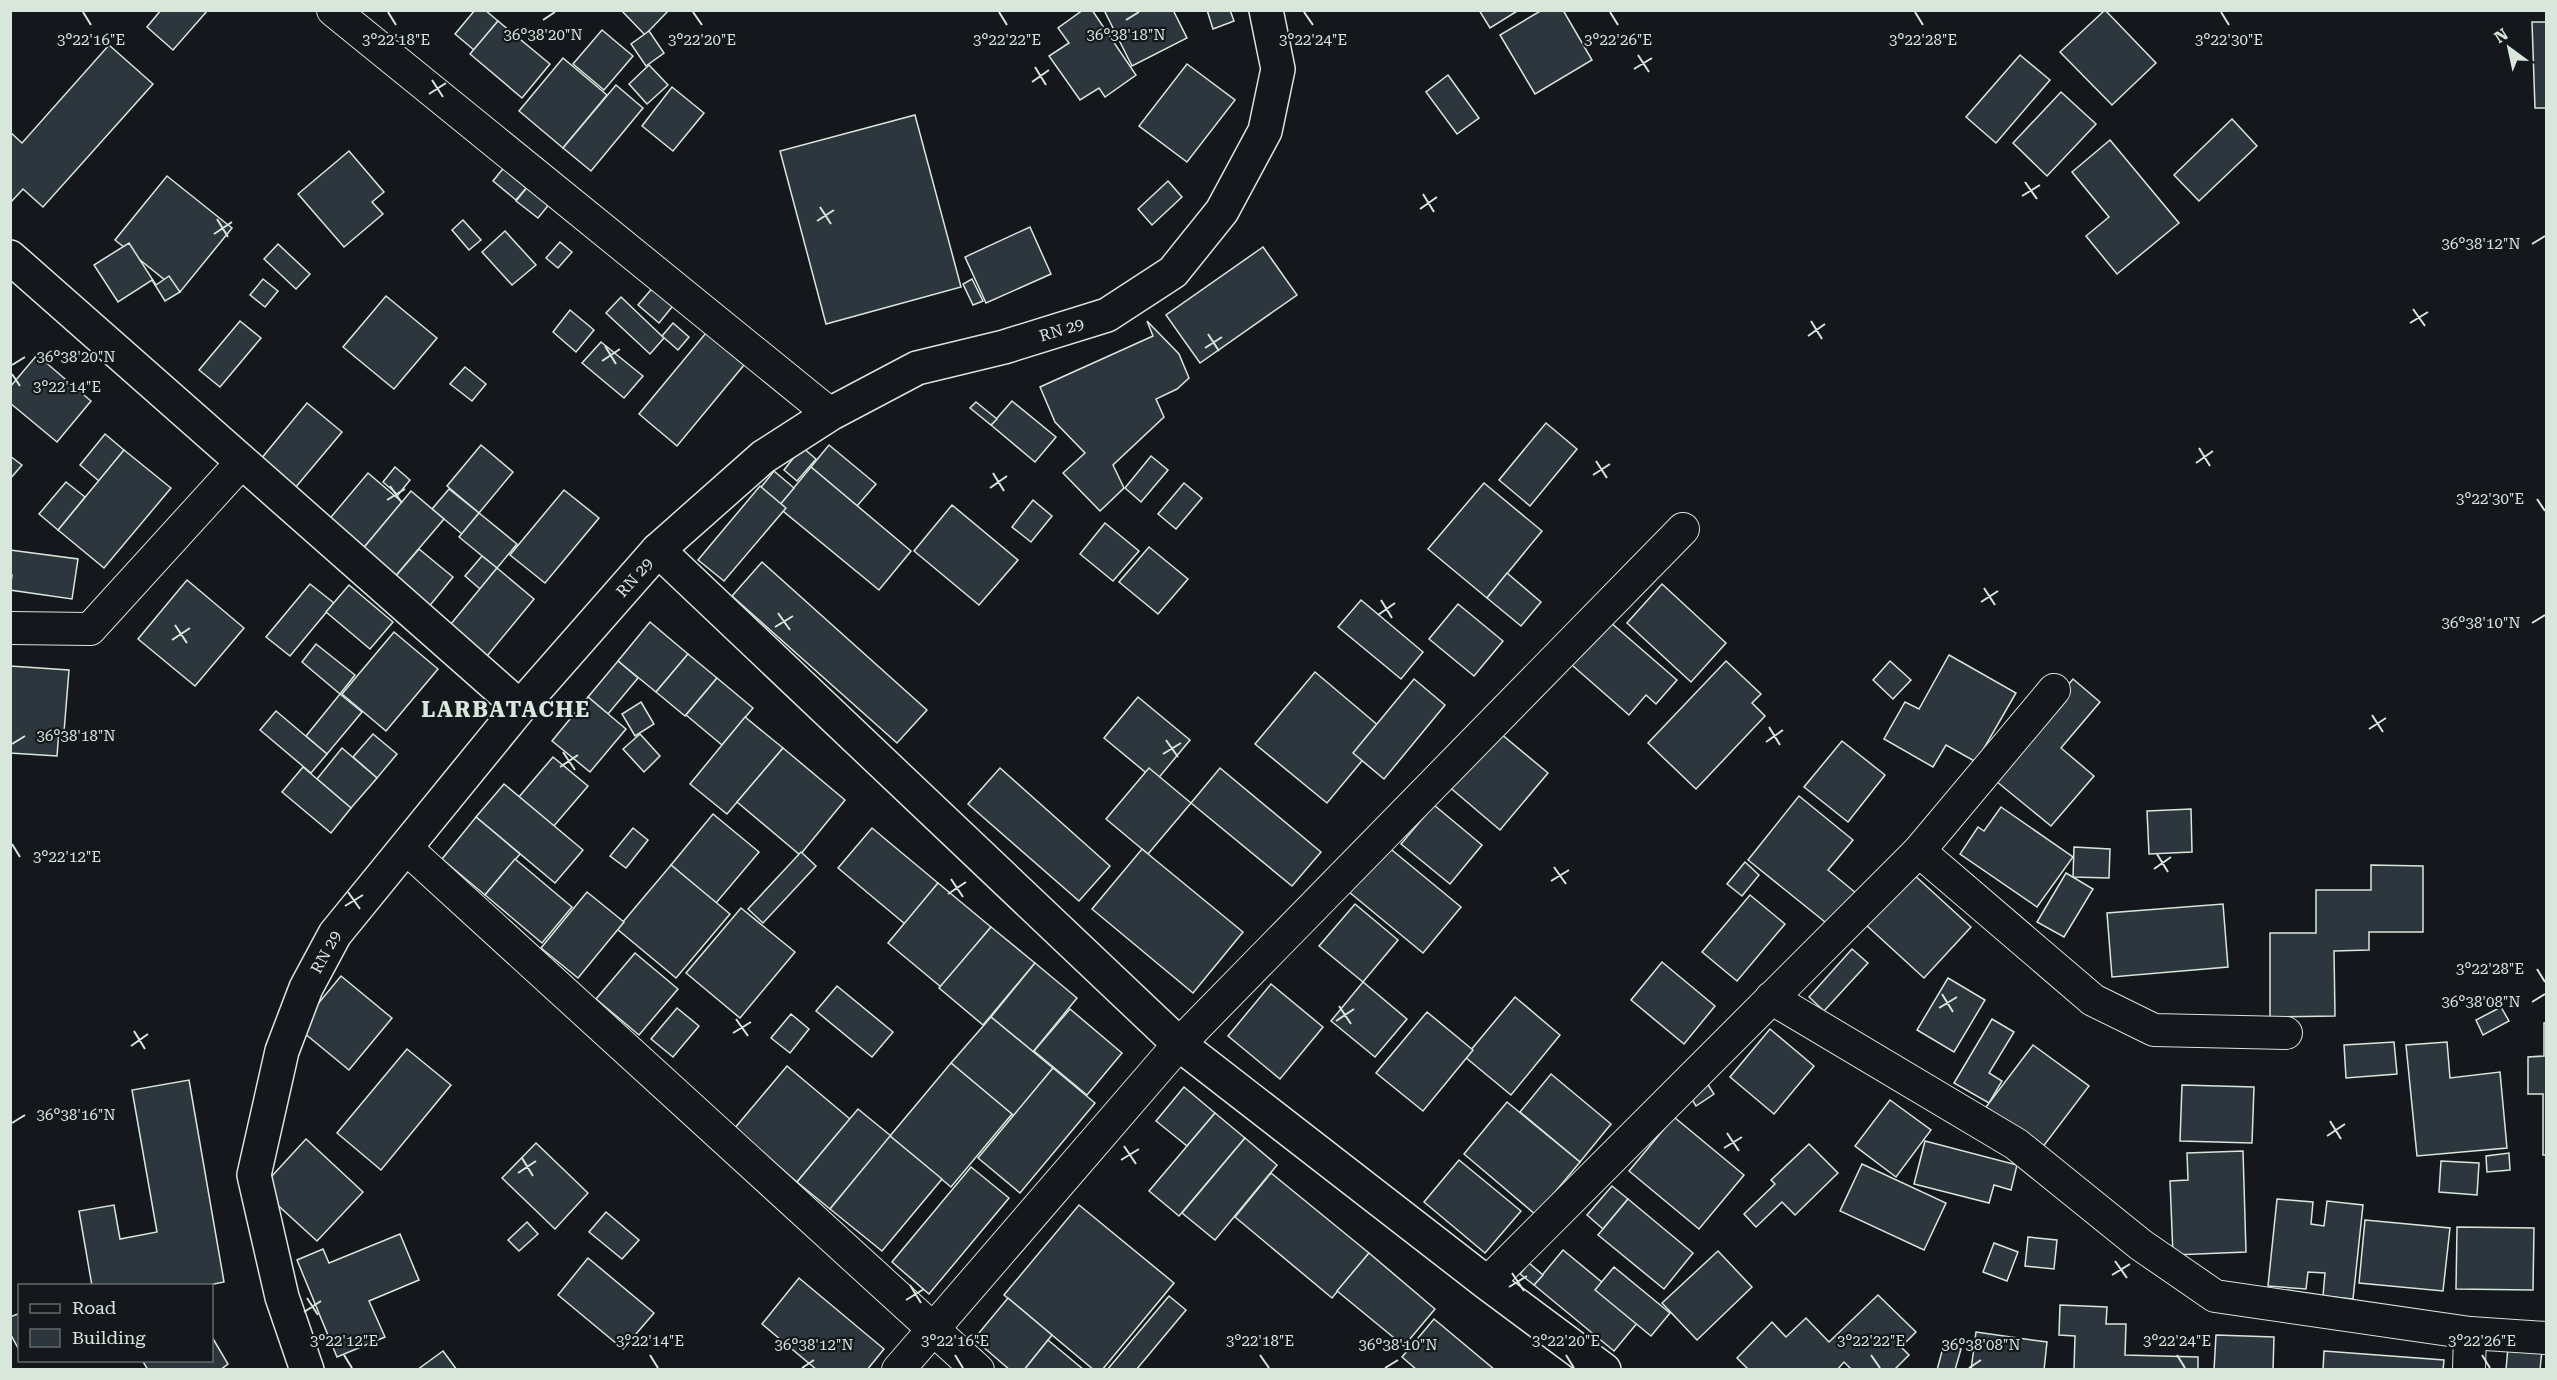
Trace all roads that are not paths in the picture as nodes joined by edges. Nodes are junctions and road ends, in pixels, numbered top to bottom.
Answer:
1 (333, 10) edge
2 (1266, 10) edge
3 (10, 257) edge
4 (830, 414) junction
5 (242, 462) junction
6 (1683, 529) dead end
7 (658, 550) junction
8 (10, 628) edge
9 (2054, 690) dead end
10 (520, 707) junction
11 (406, 848) junction
12 (1918, 850) junction
13 (1771, 998) junction
14 (2286, 1033) dead end
15 (1179, 1044) junction
16 (1487, 1284) junction
17 (934, 1329) junction
18 (2470, 1333) junction
19 (2547, 1338) edge
20 (307, 1370) edge
21 (898, 1370) edge
22 (978, 1370) edge
23 (1604, 1370) edge
24 (2469, 1370) edge

1 - 4 street
2 - 4 main road, RN 29 / RN 29
3 - 5 main road
4 - 7 main road, RN 29 / RN 29
5 - 8 street
5 - 10 main road
6 - 15 street
7 - 10 main road, RN 29 / RN 29
7 - 15 main road
9 - 12 street
10 - 11 main road, RN 29 / RN 29
11 - 17 street
11 - 20 main road, RN 29 / RN 29
12 - 13 street
12 - 14 street
13 - 16 street
13 - 18 street
15 - 16 main road
15 - 17 street
16 - 23 main road
17 - 21 street
17 - 22 street
18 - 19 street
18 - 24 street

